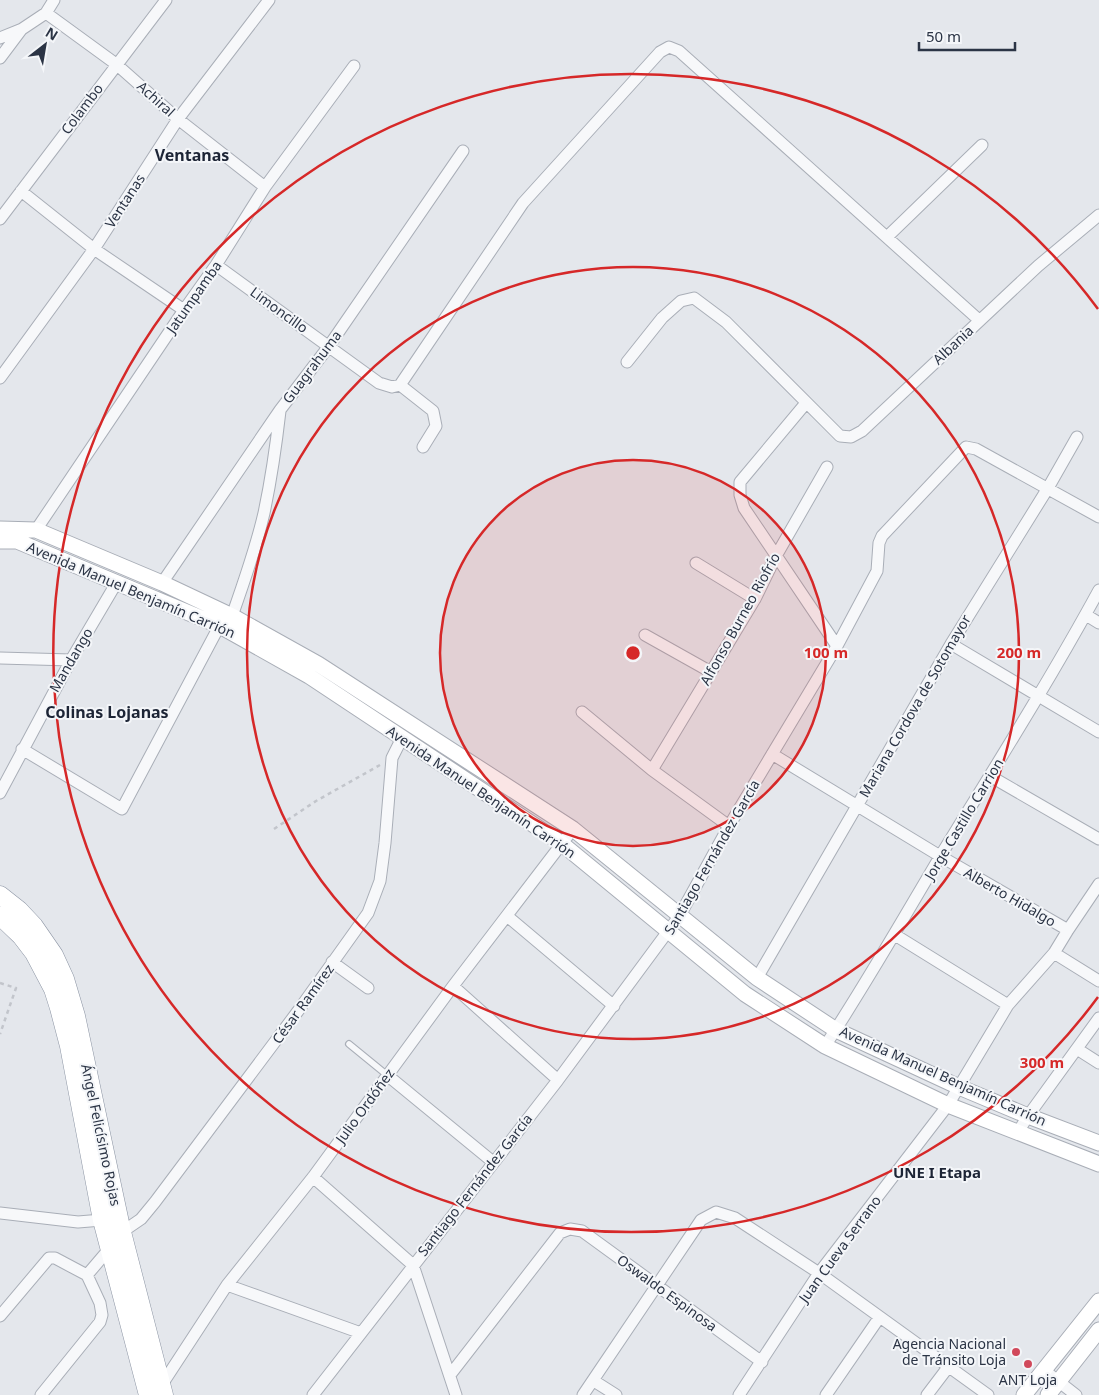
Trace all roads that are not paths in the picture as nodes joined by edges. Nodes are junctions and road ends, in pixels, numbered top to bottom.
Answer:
1 (54, 0) edge
2 (166, 0) edge
3 (268, 0) edge
4 (46, 13) junction
5 (22, 29) junction
6 (0, 38) edge
7 (0, 58) edge
8 (116, 64) junction
9 (354, 66) dead end
10 (178, 119) junction
11 (982, 145) dead end
12 (463, 151) dead end
13 (265, 187) junction
14 (21, 191) junction
15 (1099, 215) edge
16 (0, 219) edge
17 (887, 236) junction
18 (94, 249) junction
19 (216, 265) junction
20 (184, 310) junction
21 (980, 320) junction
22 (329, 346) junction
23 (627, 362) dead end
24 (0, 378) edge
25 (400, 385) junction
26 (806, 403) junction
27 (280, 410) junction
28 (1077, 437) dead end
29 (424, 447) dead end
30 (827, 467) dead end
31 (1048, 488) junction
32 (1099, 517) edge
33 (0, 529) edge
34 (36, 530) junction
35 (0, 540) edge
36 (776, 556) junction
37 (696, 563) dead end
38 (117, 582) junction
39 (162, 584) junction
40 (1099, 590) edge
41 (754, 599) junction
42 (1086, 614) junction
43 (226, 618) junction
44 (1099, 623) edge
45 (645, 635) dead end
46 (951, 644) junction
47 (837, 646) junction
48 (0, 658) edge
49 (71, 660) junction
50 (711, 672) junction
51 (1039, 696) junction
52 (582, 712) dead end
53 (1099, 732) edge
54 (402, 738) junction
55 (22, 749) junction
56 (772, 754) junction
57 (652, 770) junction
58 (990, 776) junction
59 (0, 793) edge
60 (857, 805) junction
61 (729, 826) junction
62 (573, 829) junction
63 (1099, 839) edge
64 (562, 843) junction
65 (940, 856) junction
66 (1099, 884) edge
67 (0, 895) edge
68 (680, 915) junction
69 (0, 916) edge
70 (507, 916) junction
71 (1068, 930) junction
72 (669, 931) junction
73 (895, 935) junction
74 (1054, 953) junction
75 (332, 962) junction
76 (757, 978) junction
77 (1099, 981) edge
78 (453, 986) junction
79 (368, 988) dead end
80 (1008, 1005) junction
81 (614, 1006) junction
82 (1099, 1018) edge
83 (836, 1030) junction
84 (349, 1044) dead end
85 (825, 1046) junction
86 (1077, 1049) junction
87 (1099, 1063) edge
88 (387, 1076) junction
89 (558, 1080) junction
90 (959, 1087) junction
91 (948, 1105) junction
92 (1028, 1116) junction
93 (1018, 1132) junction
94 (1099, 1143) edge
95 (493, 1162) junction
96 (1099, 1164) edge
97 (313, 1177) junction
98 (0, 1213) edge
99 (102, 1220) junction
100 (122, 1232) junction
101 (110, 1248) junction
102 (413, 1265) junction
103 (819, 1273) junction
104 (87, 1275) junction
105 (227, 1285) junction
106 (656, 1287) junction
107 (1099, 1300) edge
108 (0, 1316) edge
109 (879, 1318) junction
110 (1099, 1330) edge
111 (361, 1333) junction
112 (762, 1362) junction
113 (949, 1366) junction
114 (1044, 1370) junction
115 (450, 1375) junction
116 (594, 1381) junction
117 (1059, 1382) junction
118 (158, 1392) edge
119 (41, 1395) edge
120 (313, 1395) edge
121 (456, 1395) edge
122 (583, 1395) edge
123 (616, 1395) edge
124 (739, 1395) edge
125 (826, 1395) edge
126 (928, 1395) edge
127 (988, 1395) edge
128 (1024, 1395) edge
129 (1048, 1395) edge
130 (1076, 1395) edge

1 - 4 street
2 - 8 street, Colambo
3 - 10 street, Ventanas
4 - 5 street
4 - 8 street, Achiral
5 - 6 street
5 - 7 street
8 - 10 street, Achiral
8 - 14 street, Colambo
9 - 13 street, Jatumpamba
10 - 13 street, Achiral
10 - 18 street, Ventanas
11 - 17 street
12 - 22 street, Guagrahuma
13 - 19 street, Jatumpamba
14 - 16 street, Colambo
14 - 18 street
15 - 21 street, Albania
17 - 21 street
17 - 25 street
18 - 20 street
18 - 24 street, Ventanas
19 - 20 street, Jatumpamba
19 - 22 street, Limoncillo
20 - 34 street, Jatumpamba
21 - 26 street, Albania
22 - 25 street, Limoncillo
22 - 27 street, Guagrahuma
23 - 26 street, Albania
25 - 29 street, Limoncillo
26 - 36 street
27 - 39 street, Guagrahuma
27 - 43 street
28 - 31 street, Mariana Cordova de Sotomayor
30 - 36 street, Alfonso Burneo Riofrío
31 - 32 street
31 - 46 street, Mariana Cordova de Sotomayor
31 - 47 street, Santiago Fernández García
33 - 34 main road, Avenida Manuel Benjamín Carrión
34 - 39 main road, Avenida Manuel Benjamín Carrión
35 - 38 main road, Avenida Manuel Benjamín Carrión
36 - 41 street, Alfonso Burneo Riofrío
36 - 47 street
37 - 41 street
38 - 43 main road, Avenida Manuel Benjamín Carrión
38 - 49 street, Mandango
39 - 43 main road, Avenida Manuel Benjamín Carrión
40 - 42 street, Jorge Castillo Carrion
41 - 50 street, Alfonso Burneo Riofrío
42 - 44 street
42 - 51 street, Jorge Castillo Carrion
43 - 54 main road, Avenida Manuel Benjamín Carrión
43 - 55 street
43 - 62 main road, Avenida Manuel Benjamín Carrión
45 - 50 street
46 - 51 street
46 - 60 street, Mariana Cordova de Sotomayor
47 - 56 street, Santiago Fernández García
48 - 49 street
49 - 55 street, Mandango
50 - 57 street, Alfonso Burneo Riofrío
51 - 53 street
51 - 58 street, Jorge Castillo Carrion
52 - 57 street
54 - 64 main road, Avenida Manuel Benjamín Carrión
54 - 75 street, César Ramírez
55 - 59 street, Mandango
56 - 60 street, Alberto Hidalgo
56 - 61 street, Santiago Fernández García
57 - 61 street
58 - 63 street
58 - 65 street, Jorge Castillo Carrion
60 - 65 street, Alberto Hidalgo
60 - 76 street, Mariana Cordova de Sotomayor
61 - 68 street, Santiago Fernández García
62 - 64 street, Julio Ordóñez
62 - 68 main road, Avenida Manuel Benjamín Carrión
64 - 70 street, Julio Ordóñez
64 - 72 main road, Avenida Manuel Benjamín Carrión
65 - 71 street, Alberto Hidalgo
65 - 73 street, Jorge Castillo Carrion
66 - 71 street, Juan Cueva Serrano
67 - 100 highway, Ángel Felicísimo Rojas
68 - 72 street, Santiago Fernández García
68 - 76 main road, Avenida Manuel Benjamín Carrión
69 - 99 highway, Ángel Felicísimo Rojas
70 - 78 street, Julio Ordóñez
70 - 81 street
71 - 74 street, Juan Cueva Serrano
72 - 81 street, Santiago Fernández García
72 - 85 main road, Avenida Manuel Benjamín Carrión
73 - 80 street
73 - 83 street, Jorge Castillo Carrion
74 - 77 street
74 - 80 street, Juan Cueva Serrano
75 - 79 street
75 - 100 street, César Ramírez
76 - 83 main road, Avenida Manuel Benjamín Carrión
78 - 88 street, Julio Ordóñez
78 - 89 street
80 - 90 street, Juan Cueva Serrano
81 - 89 street, Santiago Fernández García
82 - 86 street
83 - 85 street, Jorge Castillo Carrion
83 - 90 main road, Avenida Manuel Benjamín Carrión
84 - 88 lane
85 - 91 main road, Avenida Manuel Benjamín Carrión
86 - 87 street
86 - 92 street
88 - 95 street
88 - 97 street, Julio Ordóñez
89 - 95 street, Santiago Fernández García
90 - 91 street, Juan Cueva Serrano
90 - 92 main road, Avenida Manuel Benjamín Carrión
91 - 93 main road, Avenida Manuel Benjamín Carrión
91 - 103 street, Juan Cueva Serrano
92 - 93 street
92 - 94 main road, Avenida Manuel Benjamín Carrión
93 - 96 main road, Avenida Manuel Benjamín Carrión
95 - 102 street, Santiago Fernández García
97 - 102 street
97 - 105 street, Julio Ordóñez
98 - 99 street
99 - 101 highway, Ángel Felicísimo Rojas
100 - 118 highway, Ángel Felicísimo Rojas
101 - 104 street
101 - 118 highway, Ángel Felicísimo Rojas
102 - 111 street, Santiago Fernández García
102 - 115 street
103 - 106 street
103 - 109 street
103 - 112 street, Juan Cueva Serrano
104 - 108 street
104 - 119 street
105 - 111 street
105 - 118 street, Julio Ordóñez
106 - 112 street, Oswaldo Espinosa
106 - 115 street, Oswaldo Espinosa
106 - 116 street
107 - 114 main road
109 - 113 street
109 - 125 street
110 - 117 main road
111 - 120 street, Santiago Fernández García
112 - 124 street, Juan Cueva Serrano
113 - 126 street
113 - 127 street
114 - 117 street
114 - 128 main road
115 - 121 street
116 - 122 street
116 - 123 street
117 - 129 main road
117 - 130 street

